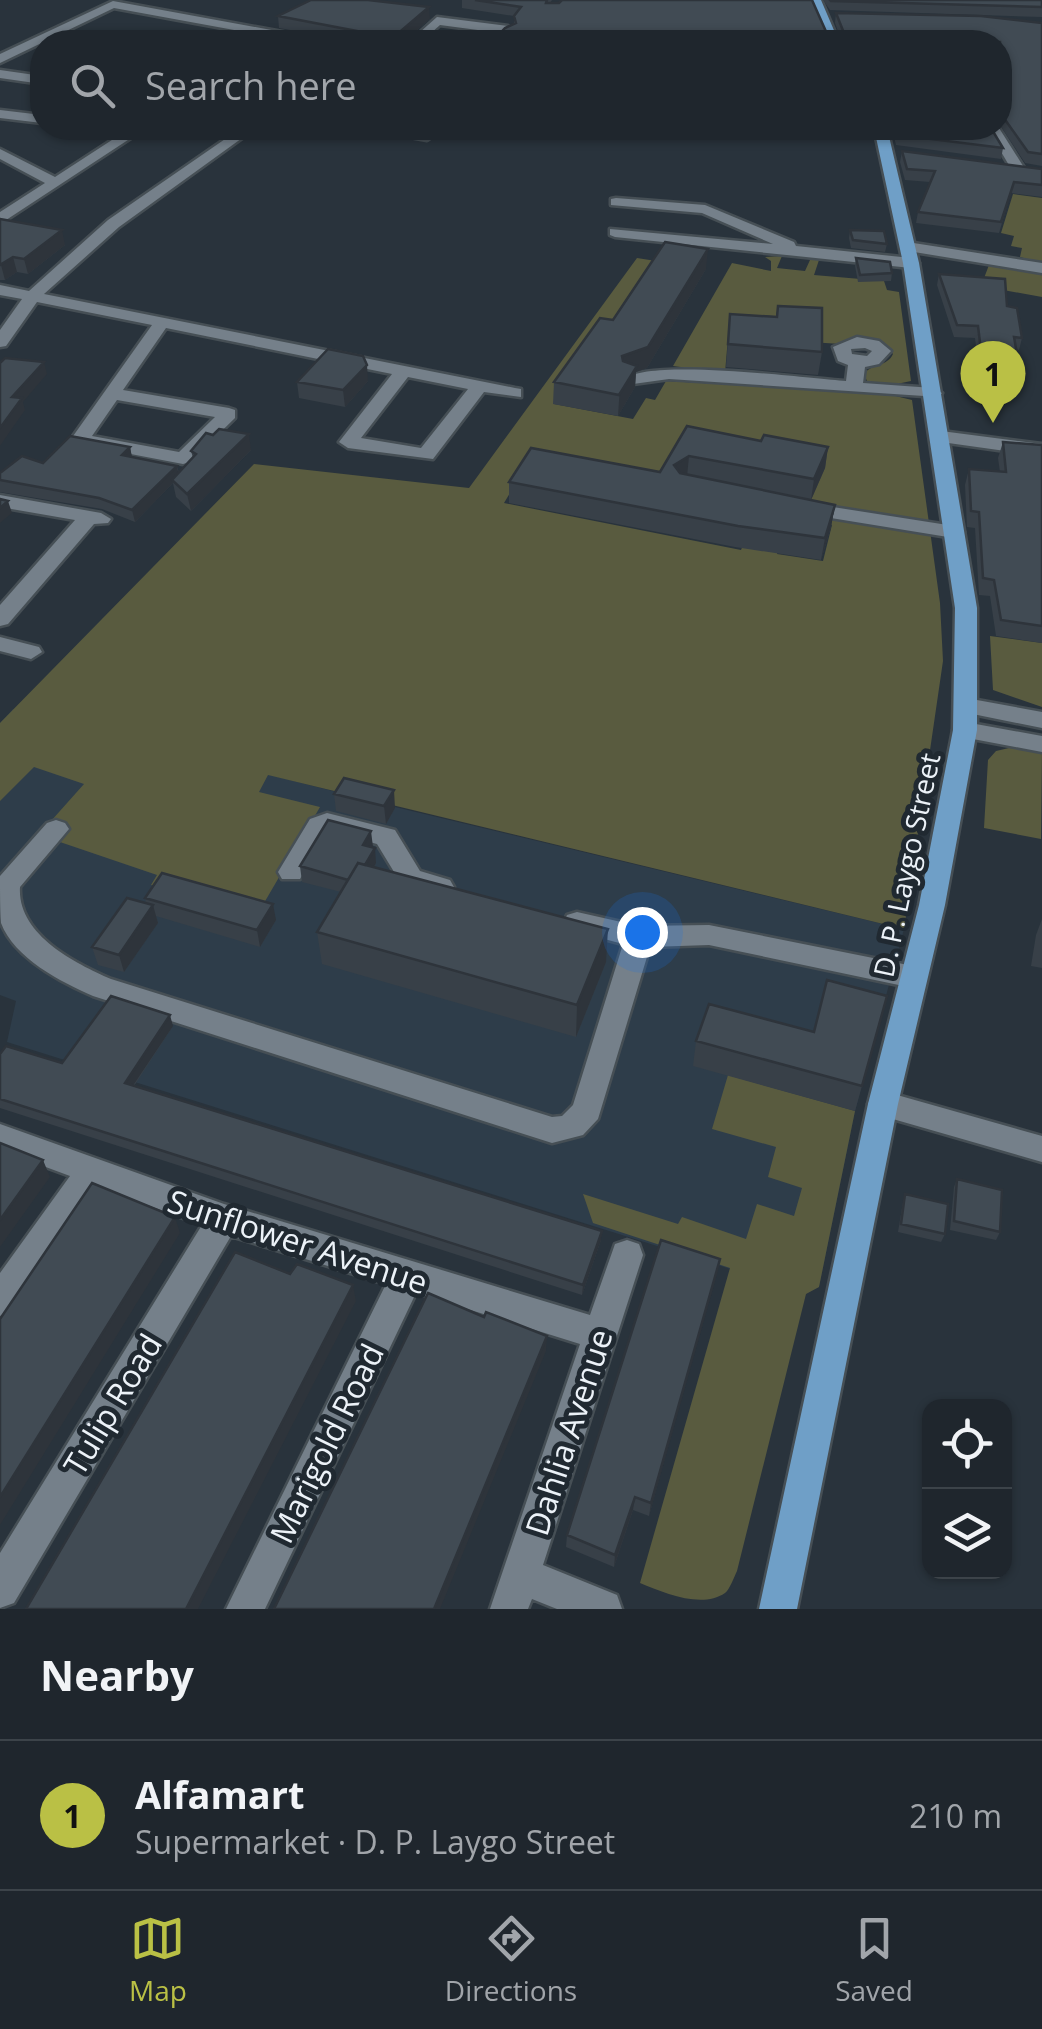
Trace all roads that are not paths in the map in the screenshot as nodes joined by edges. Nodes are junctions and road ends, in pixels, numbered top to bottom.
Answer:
1 (816, 0) edge
2 (210, 8) dead end
3 (198, 17) junction
4 (820, 17) junction
5 (837, 18) edge
6 (65, 30) edge
7 (259, 30) edge
8 (428, 30) edge
9 (508, 30) edge
10 (827, 30) edge
11 (0, 39) edge
12 (30, 41) edge
13 (30, 47) edge
14 (0, 59) edge
15 (0, 74) edge
16 (30, 78) edge
17 (0, 114) edge
18 (30, 118) edge
19 (121, 140) edge
20 (232, 140) edge
21 (1002, 140) edge
22 (891, 144) edge
23 (0, 153) edge
24 (991, 165) edge
25 (54, 182) junction
26 (616, 202) dead end
27 (0, 221) edge
28 (18, 227) edge
29 (615, 232) dead end
30 (72, 237) dead end
31 (91, 240) junction
32 (812, 254) junction
33 (909, 255) junction
34 (1042, 268) edge
35 (0, 290) edge
36 (30, 298) junction
37 (161, 324) junction
38 (0, 342) edge
39 (856, 363) dead end
40 (403, 372) junction
41 (632, 378) edge
42 (479, 386) junction
43 (854, 387) junction
44 (515, 393) dead end
45 (934, 393) junction
46 (115, 394) junction
47 (941, 436) junction
48 (1042, 450) edge
49 (0, 501) edge
50 (774, 503) edge
51 (954, 532) junction
52 (0, 620) edge
53 (0, 644) edge
54 (31, 652) dead end
55 (965, 718) junction
56 (1042, 720) edge
57 (1042, 744) edge
58 (56, 829) dead end
59 (291, 872) dead end
60 (474, 895) edge
61 (548, 914) edge
62 (639, 938) junction
63 (913, 977) junction
64 (883, 1104) junction
65 (0, 1137) edge
66 (1042, 1149) edge
67 (91, 1172) junction
68 (224, 1219) junction
69 (627, 1255) dead end
70 (407, 1277) junction
71 (0, 1300) edge
72 (598, 1334) junction
73 (0, 1589) edge
74 (515, 1592) edge
75 (245, 1609) edge
76 (603, 1609) edge
77 (778, 1609) edge

1 - 4 main road
2 - 3 street
3 - 6 street
3 - 7 street
4 - 5 street
4 - 10 main road
8 - 9 street
11 - 12 street
13 - 14 street
15 - 16 street
17 - 18 street
19 - 25 street
20 - 31 street
21 - 24 street
22 - 33 main road, D. P. Laygo Street
23 - 25 street
25 - 27 street
26 - 32 street
27 - 28 street
29 - 32 street
30 - 31 street
31 - 36 street
32 - 33 street
33 - 34 street
33 - 45 main road, D. P. Laygo Street
35 - 36 street
36 - 37 street
36 - 38 street
37 - 40 street
37 - 46 street
39 - 43 street
40 - 42 street
40 - 42 street
41 - 43 street
42 - 44 street
43 - 45 street
45 - 47 main road, D. P. Laygo Street
46 - 46 street
47 - 48 street
47 - 51 main road, D. P. Laygo Street
49 - 52 street
50 - 51 street
51 - 55 main road, D. P. Laygo Street
53 - 54 street
55 - 56 street
55 - 57 street
55 - 63 main road, D. P. Laygo Street
58 - 62 street
59 - 60 street
61 - 62 street
62 - 63 street
63 - 64 main road, D. P. Laygo Street
64 - 66 street
64 - 77 main road, D. P. Laygo Street
65 - 67 street, Sunflower Avenue
67 - 68 street, Sunflower Avenue
67 - 71 street
68 - 70 street, Sunflower Avenue
68 - 73 street, Tulip Road
69 - 72 street, Dahlia Avenue
70 - 72 street, Sunflower Avenue
70 - 75 street, Marigold Road
72 - 74 street, Dahlia Avenue
74 - 76 street

